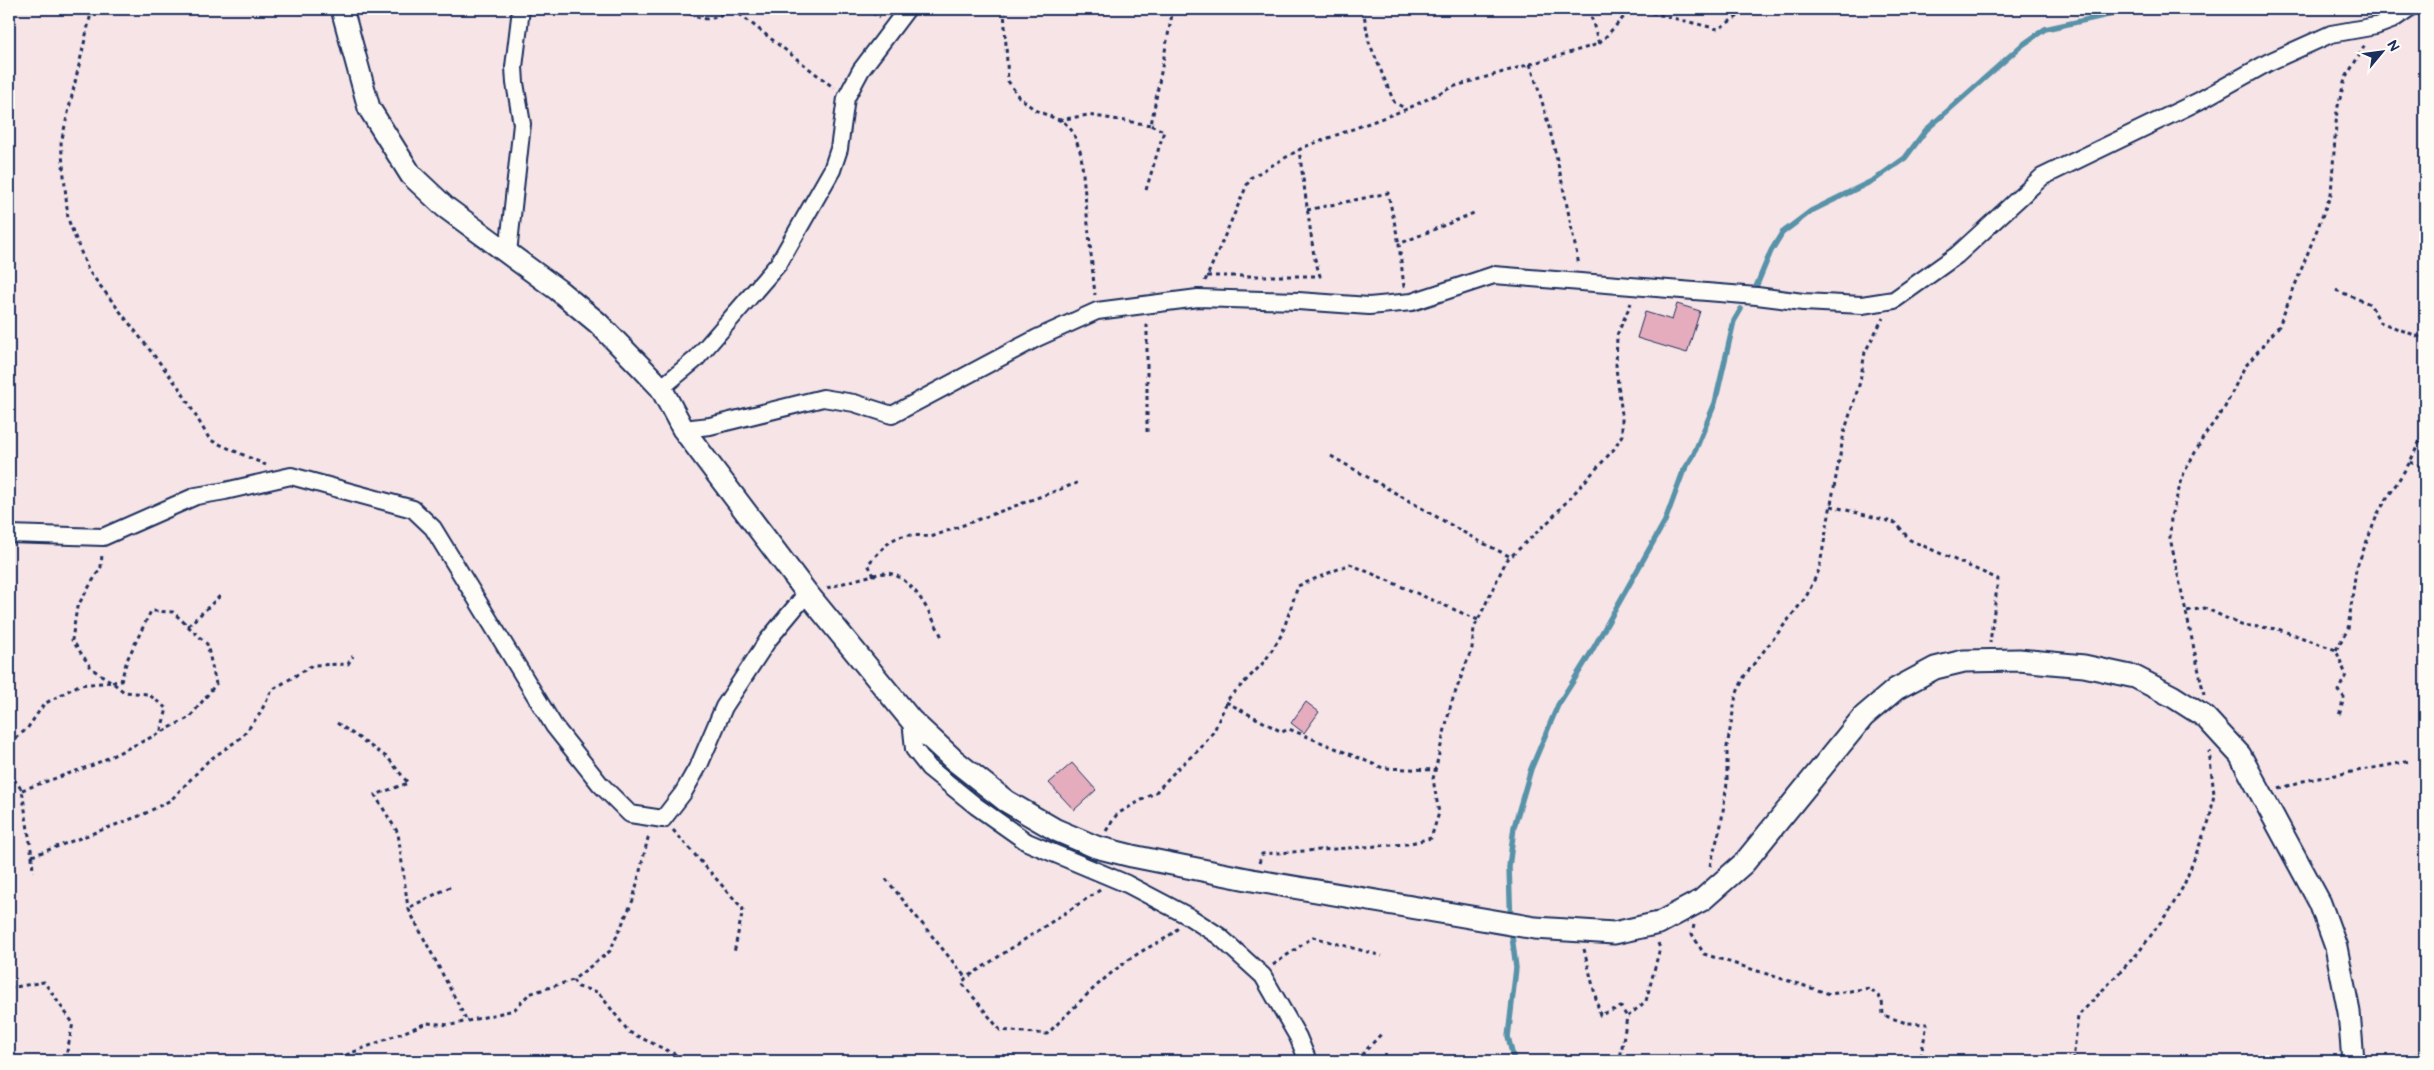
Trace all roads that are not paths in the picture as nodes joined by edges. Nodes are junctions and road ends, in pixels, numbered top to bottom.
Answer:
1 (342, 9) edge
2 (521, 9) edge
3 (907, 9) edge
4 (2408, 9) edge
5 (508, 253) junction
6 (661, 388) junction
7 (683, 429) junction
8 (9, 534) edge
9 (807, 593) junction
10 (911, 720) junction
11 (1308, 1061) edge
12 (2352, 1061) edge

1 - 5 street
2 - 5 street
3 - 6 street
4 - 7 street
5 - 6 street
6 - 7 street
7 - 9 street
8 - 9 street
9 - 10 street
10 - 11 street
10 - 12 street

